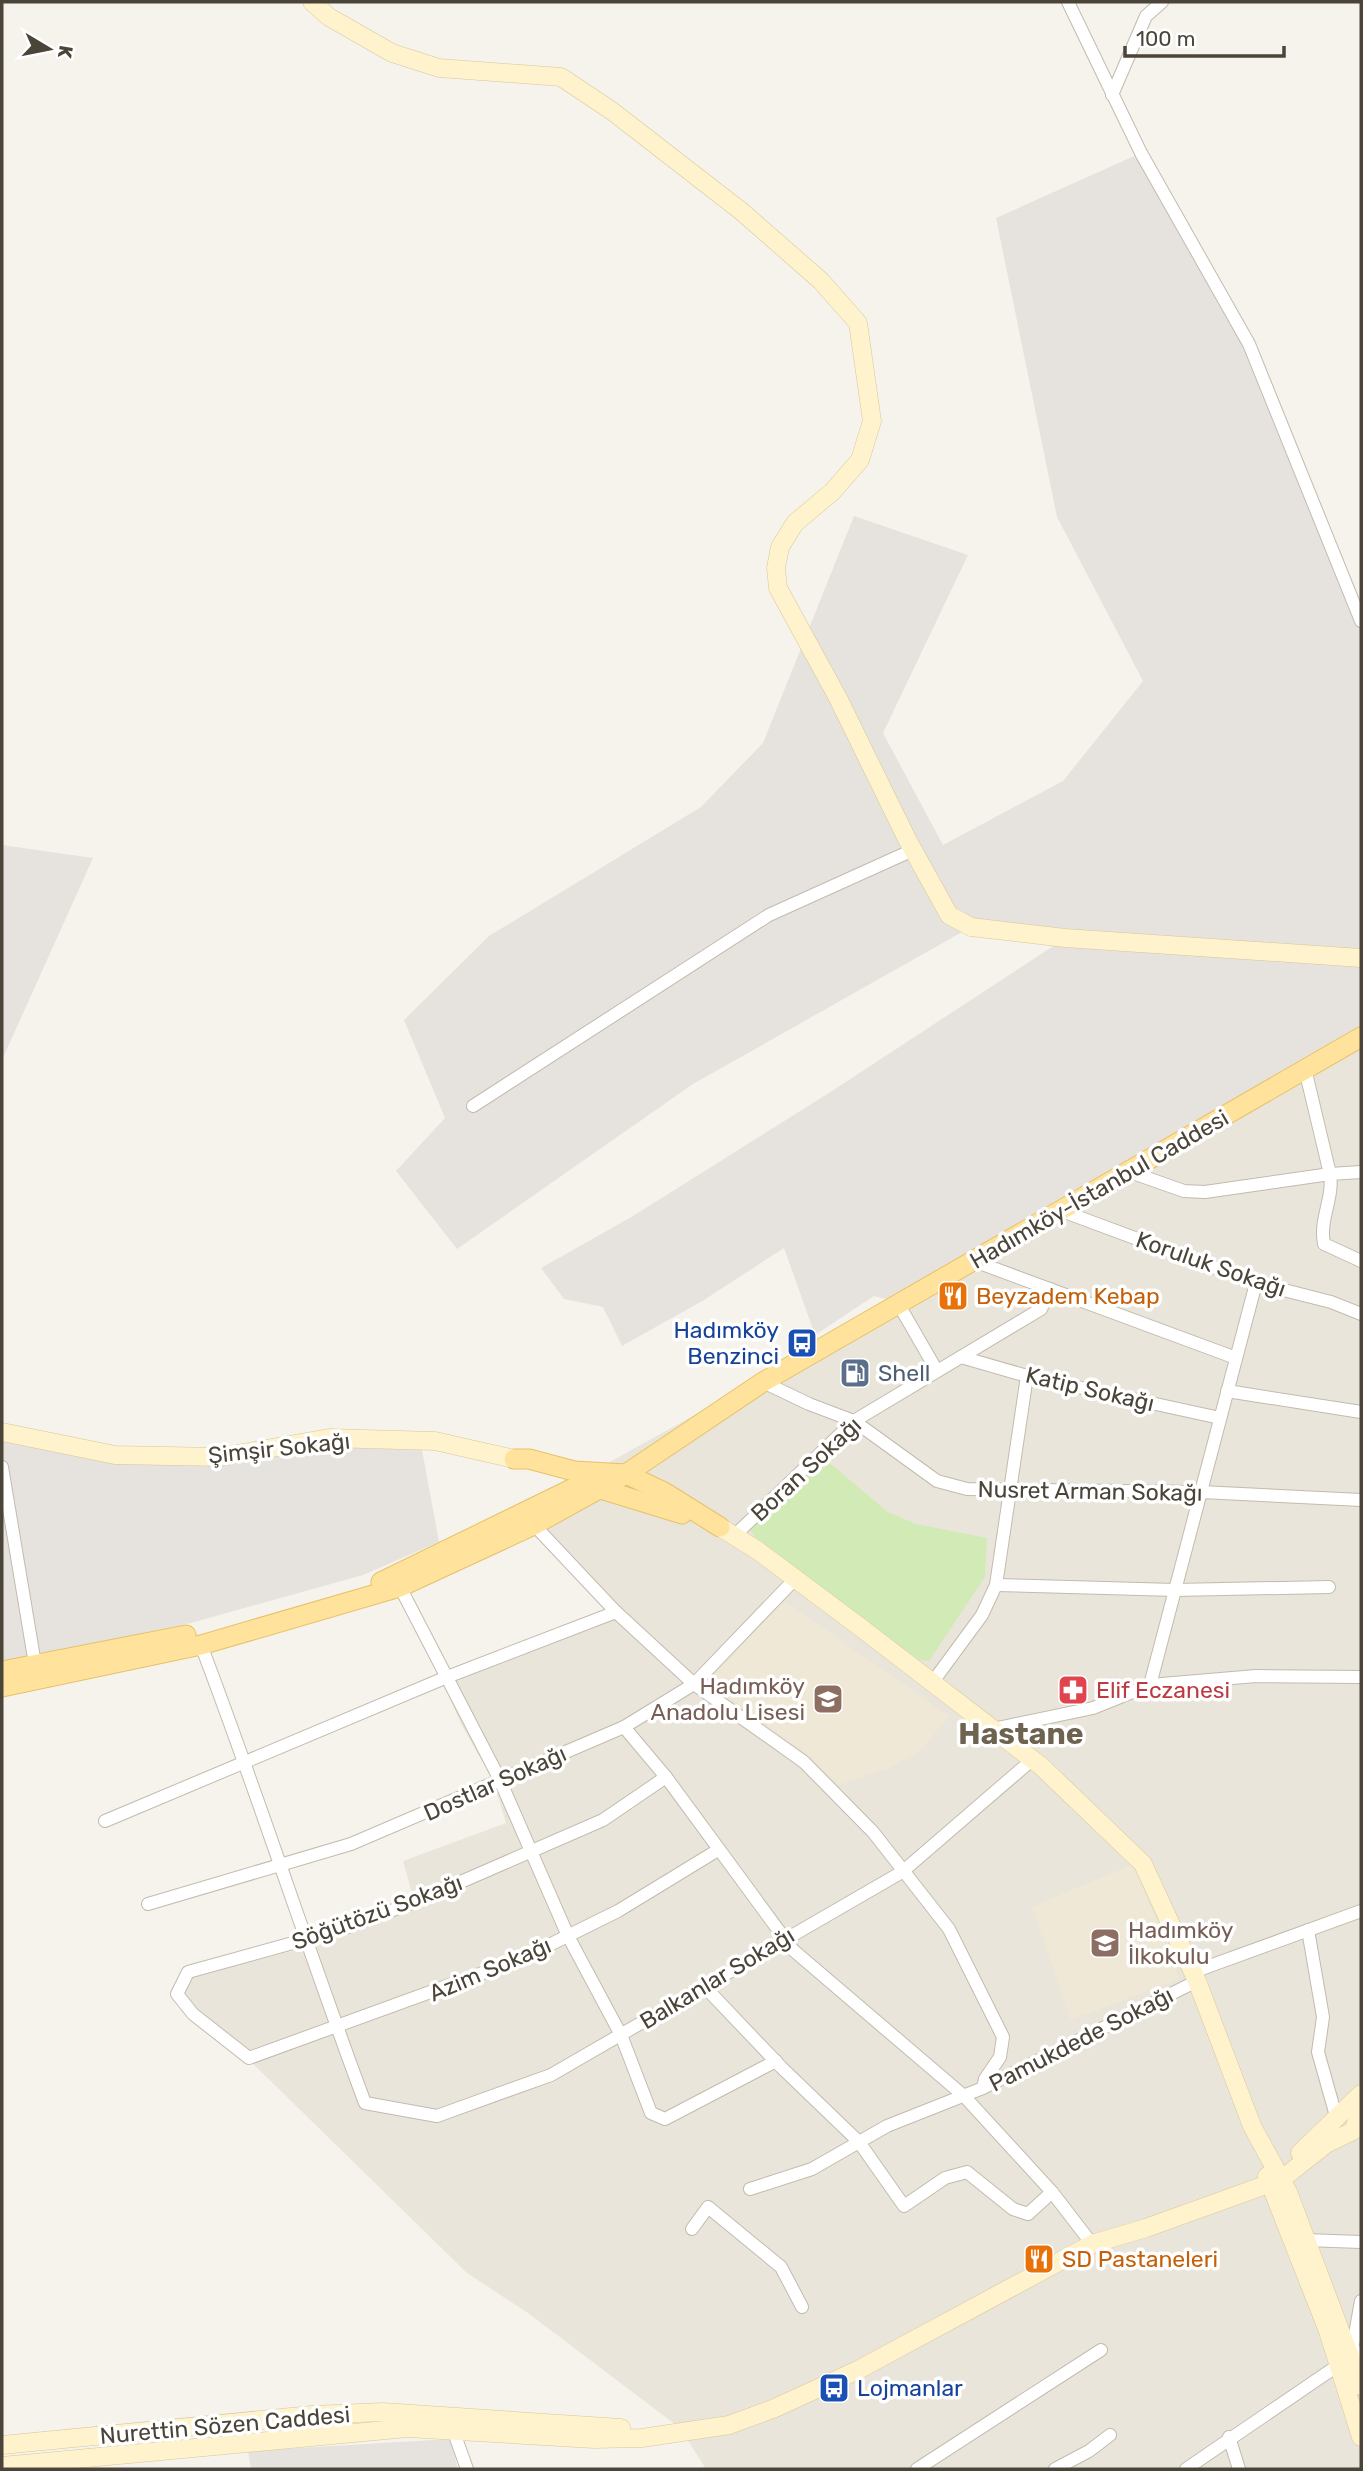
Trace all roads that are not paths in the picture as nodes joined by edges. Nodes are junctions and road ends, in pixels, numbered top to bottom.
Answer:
1 (312, 2) edge
2 (1068, 2) edge
3 (1162, 2) edge
4 (1112, 95) junction
5 (1361, 621) edge
6 (913, 850) junction
7 (1361, 958) edge
8 (1361, 1037) edge
9 (1305, 1069) junction
10 (473, 1106) dead end
11 (1130, 1171) junction
12 (1361, 1172) edge
13 (1330, 1174) junction
14 (1062, 1211) junction
15 (974, 1261) junction
16 (1361, 1261) edge
17 (1256, 1283) junction
18 (1050, 1289) junction
19 (899, 1305) junction
20 (1361, 1314) edge
21 (961, 1357) junction
22 (1236, 1358) junction
23 (937, 1371) junction
24 (1027, 1376) junction
25 (763, 1382) junction
26 (1227, 1391) junction
27 (1361, 1412) edge
28 (1220, 1418) junction
29 (854, 1421) junction
30 (2, 1432) edge
31 (514, 1459) junction
32 (2, 1467) edge
33 (626, 1474) junction
34 (603, 1480) junction
35 (581, 1485) junction
36 (1009, 1490) junction
37 (1201, 1492) junction
38 (1361, 1500) edge
39 (534, 1525) junction
40 (727, 1532) junction
41 (794, 1580) junction
42 (996, 1585) junction
43 (400, 1587) junction
44 (1329, 1587) dead end
45 (1175, 1590) junction
46 (616, 1612) junction
47 (201, 1645) junction
48 (35, 1664) junction
49 (2, 1671) edge
50 (447, 1676) junction
51 (1361, 1677) edge
52 (932, 1683) junction
53 (694, 1684) junction
54 (1150, 1685) junction
55 (2, 1687) edge
56 (624, 1727) junction
57 (993, 1729) junction
58 (1032, 1759) junction
59 (246, 1763) junction
60 (666, 1777) junction
61 (499, 1778) junction
62 (104, 1821) dead end
63 (718, 1850) junction
64 (531, 1853) junction
65 (278, 1865) junction
66 (902, 1872) junction
67 (148, 1904) dead end
68 (1361, 1911) edge
69 (1308, 1930) junction
70 (568, 1936) junction
71 (783, 1938) junction
72 (306, 1940) junction
73 (1195, 1977) junction
74 (705, 1986) junction
75 (337, 2028) junction
76 (621, 2035) junction
77 (249, 2058) joint
78 (776, 2062) junction
79 (983, 2088) junction
80 (1361, 2094) edge
81 (964, 2096) junction
82 (1361, 2111) edge
83 (1336, 2116) junction
84 (859, 2142) junction
85 (1274, 2178) junction
86 (750, 2189) dead end
87 (1052, 2192) junction
88 (692, 2229) dead end
89 (1305, 2240) junction
90 (1361, 2242) edge
91 (1091, 2244) junction
92 (1361, 2301) edge
93 (802, 2307) dead end
94 (1101, 2350) dead end
95 (1351, 2357) edge
96 (1361, 2386) edge
97 (451, 2422) junction
98 (1110, 2435) dead end
99 (1228, 2437) junction
100 (1361, 2437) edge
101 (2, 2445) edge
102 (2, 2466) edge
103 (467, 2469) edge
104 (917, 2469) edge
105 (1055, 2469) edge
106 (1186, 2469) edge
107 (1239, 2469) edge

1 - 6 street
2 - 4 street
3 - 4 street
4 - 5 street
6 - 7 street
6 - 10 street
8 - 9 main road, Hadımköy-İstanbul Caddesi
9 - 11 main road, Hadımköy-İstanbul Caddesi
9 - 13 street
11 - 13 street
11 - 14 main road, Hadımköy-İstanbul Caddesi
12 - 13 street
13 - 16 street
14 - 15 main road, Hadımköy-İstanbul Caddesi
14 - 17 street, Koruluk Sokağı
15 - 18 street
15 - 19 main road, Hadımköy-İstanbul Caddesi
17 - 20 street, Koruluk Sokağı
17 - 22 street
18 - 21 street, Boran Sokağı
18 - 22 street
19 - 23 street
19 - 25 main road, Hadımköy-İstanbul Caddesi
21 - 23 street, Boran Sokağı
21 - 24 street, Katip Sokağı
22 - 26 street
23 - 29 street, Boran Sokağı
24 - 28 street, Katip Sokağı
24 - 36 street
25 - 29 street, Nusret Arman Sokağı
25 - 33 main road, Hadımköy-İstanbul Caddesi
25 - 34 main road, Hadımköy-İstanbul Caddesi
26 - 27 street
26 - 28 street
28 - 37 street
29 - 36 street, Nusret Arman Sokağı
29 - 40 street, Boran Sokağı
30 - 31 street, Şimşir Sokağı
31 - 34 main road
31 - 35 main road
32 - 48 street
33 - 34 main road, Hadımköy-İstanbul Caddesi
33 - 40 main road
34 - 35 main road, Hadımköy-İstanbul Caddesi
34 - 39 main road, Hadımköy-İstanbul Caddesi
34 - 40 main road
35 - 48 main road, Hadımköy-İstanbul Caddesi
36 - 37 street, Nusret Arman Sokağı
36 - 42 street
37 - 38 street, Nusret Arman Sokağı
37 - 45 street
39 - 43 main road, Hadımköy-İstanbul Caddesi
39 - 46 street
40 - 41 street
41 - 52 street
41 - 53 street, Dostlar Sokağı
42 - 45 street
42 - 52 street
43 - 47 main road, Hadımköy-İstanbul Caddesi
43 - 50 street
44 - 45 street
45 - 54 street
46 - 50 street
46 - 53 street
47 - 55 main road, Hadımköy-İstanbul Caddesi
47 - 59 street
48 - 49 main road, Hadımköy-İstanbul Caddesi
50 - 59 street
50 - 61 street
51 - 54 street
52 - 57 street
53 - 56 street, Dostlar Sokağı
53 - 66 street
54 - 57 street
56 - 60 street
56 - 61 street, Dostlar Sokağı
57 - 58 street
58 - 66 street, Balkanlar Sokağı
58 - 73 street
59 - 62 street
59 - 65 street
60 - 63 street
60 - 64 street, Söğütözü Sokağı
61 - 64 street
61 - 65 street, Dostlar Sokağı
63 - 70 street, Azim Sokağı
63 - 71 street
64 - 70 street
64 - 72 street, Söğütözü Sokağı
65 - 67 street, Dostlar Sokağı
65 - 72 street
66 - 71 street, Balkanlar Sokağı
66 - 79 street
68 - 69 street, Pamukdede Sokağı
69 - 73 street, Pamukdede Sokağı
69 - 83 street
70 - 75 street, Azim Sokağı
70 - 76 street
71 - 74 street, Balkanlar Sokağı
71 - 81 street
72 - 75 street
72 - 77 street, Söğütözü Sokağı
73 - 79 street, Pamukdede Sokağı
73 - 85 street
74 - 76 street, Balkanlar Sokağı
74 - 78 street
75 - 76 street, Balkanlar Sokağı
75 - 77 street, Azim Sokağı
76 - 78 street
78 - 84 street
79 - 81 street, Pamukdede Sokağı
80 - 83 street
81 - 84 street, Pamukdede Sokağı
81 - 87 street
82 - 85 street
83 - 85 street
84 - 86 street, Pamukdede Sokağı
84 - 87 street
85 - 89 street
85 - 91 street
85 - 95 street
87 - 91 street
88 - 93 street
89 - 90 street
89 - 95 street
91 - 97 street
92 - 95 street
94 - 104 street
95 - 96 street
95 - 99 street
95 - 100 street
97 - 101 street, Nurettin Sözen Caddesi
97 - 102 street, Nurettin Sözen Caddesi
97 - 103 street
98 - 105 street
99 - 106 street
99 - 107 street

